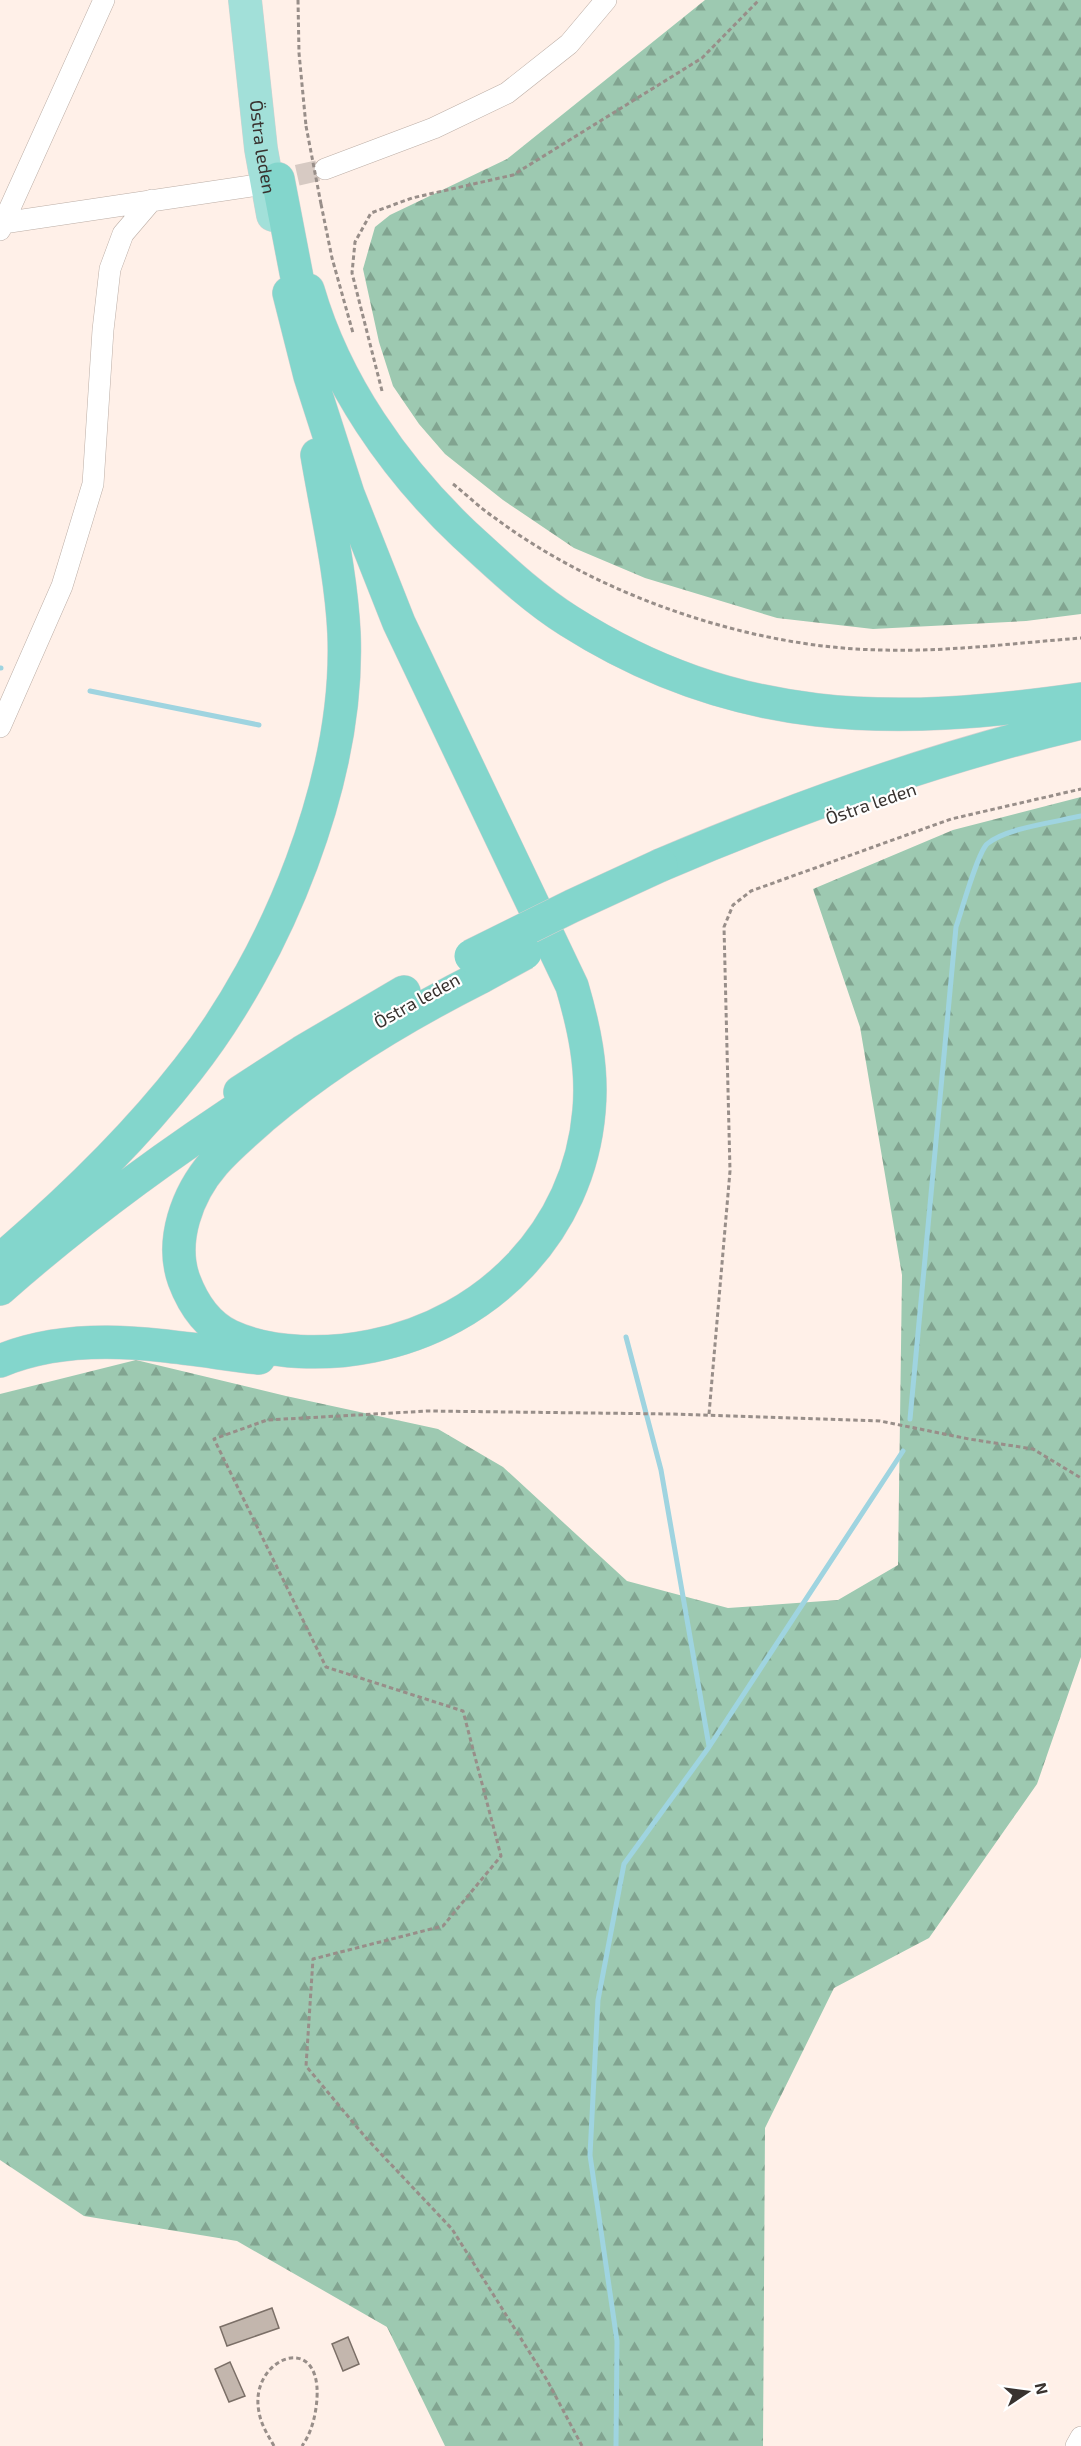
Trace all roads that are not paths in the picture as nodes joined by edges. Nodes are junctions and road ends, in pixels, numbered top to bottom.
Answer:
1 (104, 0) edge
2 (245, 0) edge
3 (255, 0) edge
4 (606, 0) edge
5 (325, 170) tunnel mouth
6 (265, 182) junction
7 (152, 200) junction
8 (2, 227) edge
9 (289, 293) junction
10 (1081, 699) edge
11 (1081, 723) edge
12 (0, 727) edge
13 (1081, 741) edge
14 (663, 873) junction
15 (476, 967) junction
16 (0, 1260) edge
17 (0, 1273) edge
18 (0, 1289) edge
19 (0, 1360) edge
20 (1081, 2437) edge
21 (1076, 2446) edge

1 - 8 street
2 - 9 main road, Östra leden
3 - 6 main road, Östra leden
4 - 5 street
6 - 7 street
6 - 10 highway
6 - 19 highway
7 - 8 street
7 - 12 street
9 - 15 highway
9 - 16 highway
11 - 14 highway
13 - 14 highway, Östra leden
14 - 15 highway, bridge
15 - 17 highway
15 - 18 highway, Östra leden
20 - 21 street

